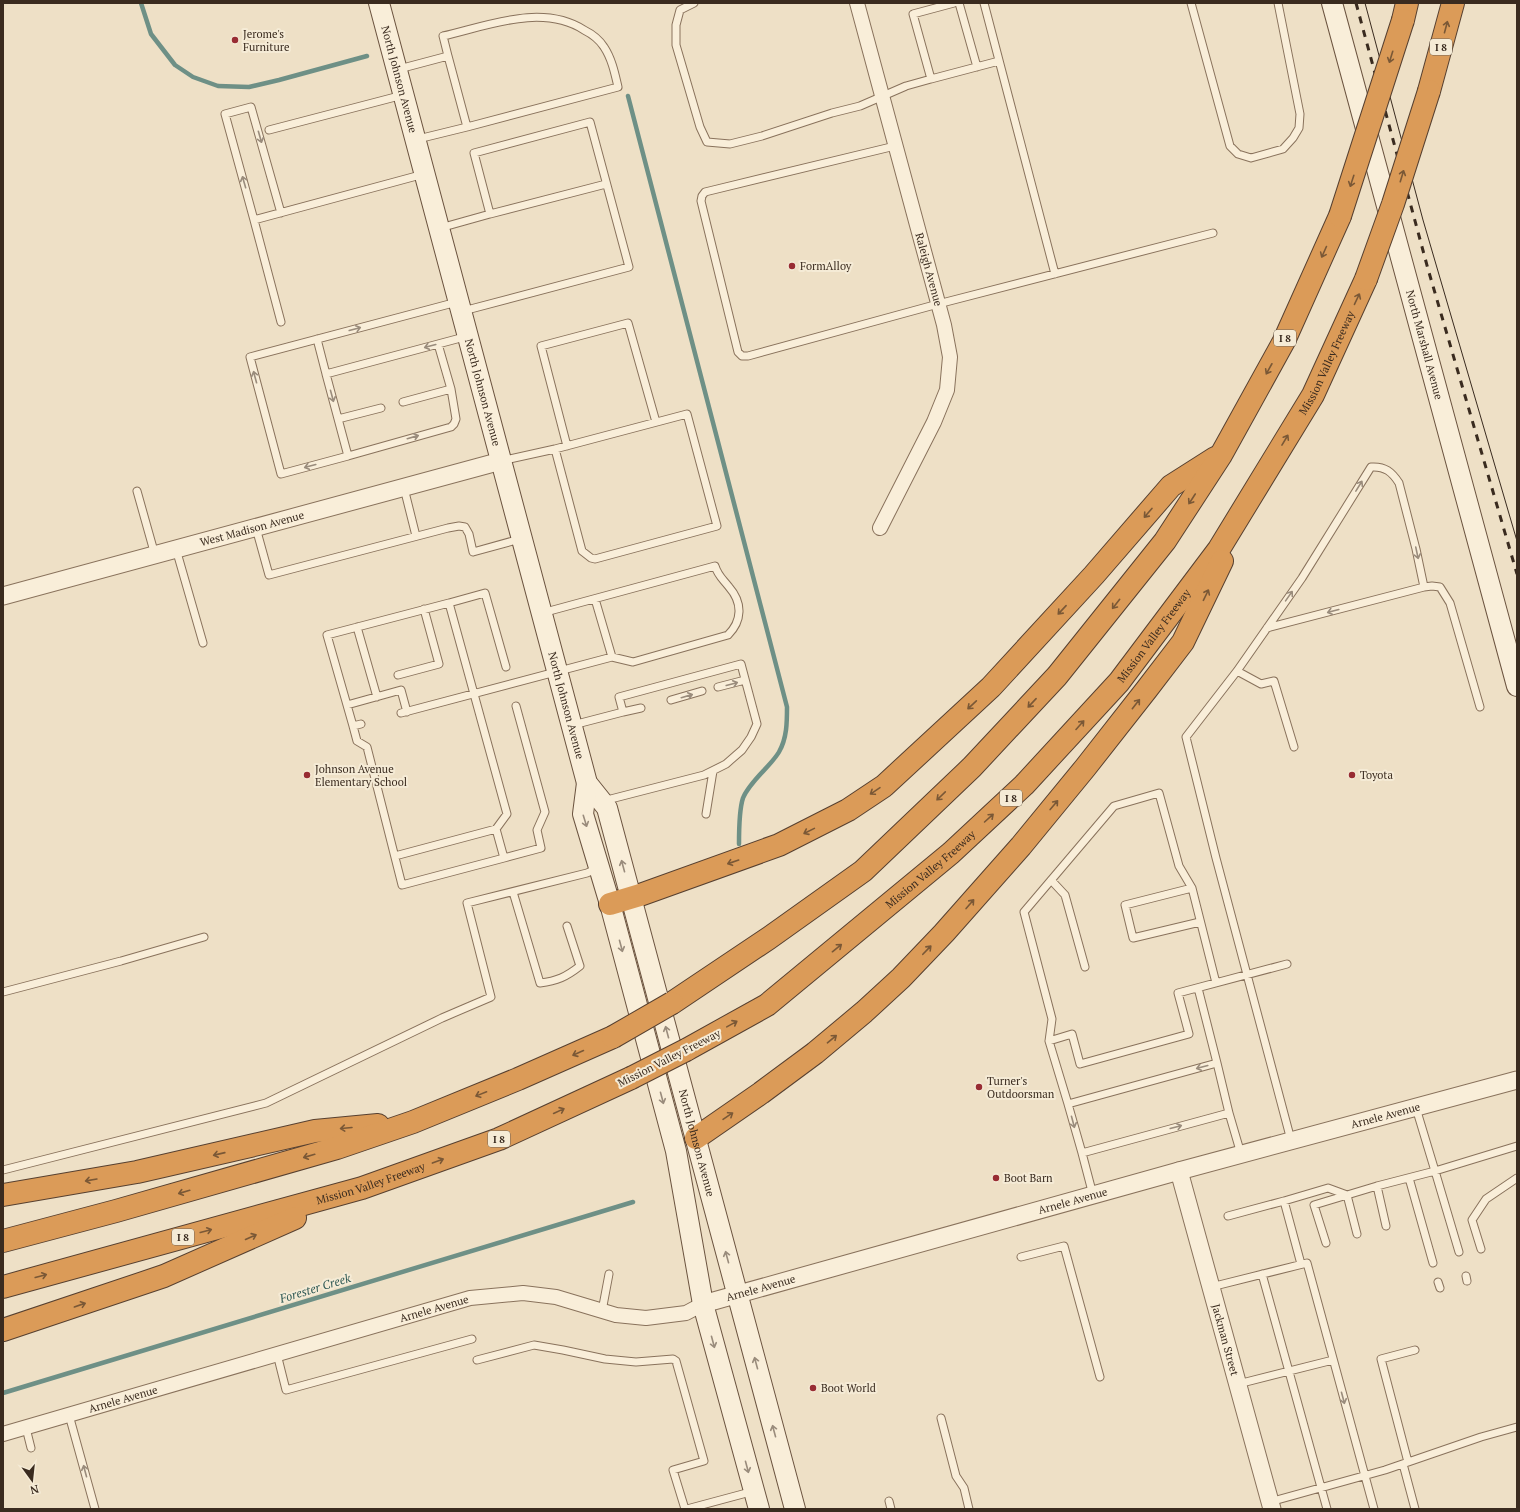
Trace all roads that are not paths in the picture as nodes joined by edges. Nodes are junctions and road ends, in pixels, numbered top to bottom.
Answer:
1 (378, 3) edge
2 (694, 3) edge
3 (857, 3) edge
4 (954, 3) edge
5 (959, 3) edge
6 (984, 3) edge
7 (1191, 3) edge
8 (1278, 3) edge
9 (1332, 3) edge
10 (1453, 3) edge
11 (1405, 11) edge
12 (448, 56) junction
13 (999, 61) junction
14 (977, 67) junction
15 (396, 70) junction
16 (931, 79) junction
17 (403, 95) junction
18 (882, 96) junction
19 (468, 127) junction
20 (269, 130) dead end
21 (415, 140) junction
22 (895, 146) junction
23 (424, 174) junction
24 (606, 184) junction
25 (281, 213) junction
26 (490, 214) junction
27 (254, 220) junction
28 (439, 228) junction
29 (1213, 233) dead end
30 (1056, 274) junction
31 (938, 304) junction
32 (460, 306) junction
33 (281, 322) dead end
34 (468, 336) junction
35 (317, 339) junction
36 (438, 344) junction
37 (326, 374) junction
38 (450, 389) junction
39 (403, 402) dead end
40 (381, 408) dead end
41 (338, 420) junction
42 (656, 422) junction
43 (567, 446) junction
44 (555, 449) junction
45 (1221, 455) junction
46 (348, 456) junction
47 (501, 461) junction
48 (1265, 474) junction
49 (404, 488) junction
50 (137, 491) dead end
51 (256, 528) junction
52 (880, 528) dead end
53 (416, 536) junction
54 (522, 538) junction
55 (176, 549) junction
56 (155, 555) junction
57 (1424, 587) junction
58 (3, 596) edge
59 (595, 599) junction
60 (449, 603) junction
61 (424, 609) junction
62 (542, 613) junction
63 (357, 627) junction
64 (1267, 628) junction
65 (203, 643) dead end
66 (612, 657) junction
67 (506, 667) dead end
68 (558, 671) junction
69 (1237, 671) junction
70 (398, 675) dead end
71 (1516, 679) edge
72 (746, 680) junction
73 (718, 687) dead end
74 (702, 691) dead end
75 (474, 694) junction
76 (377, 697) junction
77 (671, 700) dead end
78 (347, 705) junction
79 (516, 706) dead end
80 (1480, 707) dead end
81 (641, 708) dead end
82 (623, 712) junction
83 (361, 724) dead end
84 (572, 725) junction
85 (353, 726) junction
86 (1294, 747) dead end
87 (713, 771) junction
88 (587, 782) junction
89 (601, 802) junction
90 (706, 814) dead end
91 (496, 830) junction
92 (394, 856) junction
93 (504, 858) junction
94 (599, 867) junction
95 (1051, 880) junction
96 (1192, 888) junction
97 (513, 892) junction
98 (631, 898) junction
99 (610, 904) junction
100 (1200, 922) junction
101 (567, 926) dead end
102 (204, 937) dead end
103 (1287, 964) dead end
104 (1085, 967) dead end
105 (1247, 974) junction
106 (1216, 983) junction
107 (1198, 988) junction
108 (3, 992) edge
109 (1049, 1041) junction
110 (1217, 1063) junction
111 (1517, 1080) edge
112 (1068, 1104) junction
113 (1416, 1107) junction
114 (1229, 1113) junction
115 (413, 1122) junction
116 (696, 1138) junction
117 (1291, 1141) junction
118 (1517, 1146) edge
119 (1082, 1153) junction
120 (1241, 1154) junction
121 (3, 1170) edge
122 (1179, 1171) junction
123 (1435, 1171) junction
124 (1409, 1178) junction
125 (1517, 1178) edge
126 (1377, 1186) junction
127 (362, 1188) junction
128 (3, 1195) edge
129 (1093, 1195) junction
130 (1347, 1195) junction
131 (1284, 1201) junction
132 (116, 1211) junction
133 (1228, 1216) dead end
134 (1386, 1226) dead end
135 (3, 1230) edge
136 (1357, 1234) dead end
137 (3, 1241) edge
138 (1326, 1243) dead end
139 (1481, 1249) dead end
140 (1459, 1252) dead end
141 (1020, 1257) dead end
142 (1433, 1262) dead end
143 (1301, 1264) junction
144 (609, 1274) dead end
145 (1262, 1274) junction
146 (3, 1287) edge
147 (1211, 1287) junction
148 (738, 1294) junction
149 (703, 1304) junction
150 (602, 1310) junction
151 (3, 1330) edge
152 (472, 1339) dead end
153 (1415, 1350) dead end
154 (277, 1354) junction
155 (477, 1360) dead end
156 (1333, 1360) junction
157 (1288, 1371) junction
158 (1100, 1377) dead end
159 (1238, 1384) junction
160 (69, 1415) junction
161 (941, 1418) dead end
162 (1517, 1427) edge
163 (26, 1428) junction
164 (3, 1434) edge
165 (32, 1448) dead end
166 (1405, 1463) junction
167 (1365, 1475) junction
168 (1320, 1488) junction
169 (756, 1500) edge
170 (889, 1501) dead end
171 (1271, 1505) edge
172 (713, 1506) edge
173 (95, 1509) edge
174 (686, 1509) edge
175 (795, 1509) edge
176 (891, 1509) edge
177 (969, 1509) edge
178 (1326, 1509) edge
179 (1374, 1509) edge
180 (1415, 1509) edge

1 - 15 main road, North Johnson Avenue
2 - 18 lane
3 - 18 street, Raleigh Avenue
4 - 16 lane
5 - 14 lane
6 - 13 lane
7 - 8 lane
9 - 71 main road, North Marshall Avenue
48 -> 10 highway, Mission Valley Freeway / I 8, bridge
11 -> 45 highway, I 8, bridge
12 - 15 lane
12 - 19 lane
12 - 19 lane
13 - 14 lane
13 - 30 lane
14 - 16 lane
15 - 17 main road, North Johnson Avenue
16 - 18 lane
17 - 20 lane
17 - 21 main road, North Johnson Avenue
18 - 22 street, Raleigh Avenue
19 - 21 lane
21 - 23 main road, North Johnson Avenue
22 - 31 street, Raleigh Avenue
22 - 31 lane
23 - 25 lane
23 - 28 main road, North Johnson Avenue
24 - 26 lane
24 - 26 lane
24 - 32 lane
25 - 27 lane
27 -> 25 lane
26 - 28 lane
27 - 33 lane
28 - 32 main road, North Johnson Avenue
29 - 30 lane
30 - 31 lane
31 - 52 street, Raleigh Avenue
32 - 34 main road, North Johnson Avenue
35 -> 32 lane
34 - 36 lane
34 - 47 main road, North Johnson Avenue
35 - 37 lane
46 -> 35 lane
36 -> 37 lane
36 - 38 lane
37 -> 41 lane
38 - 39 lane
46 -> 38 lane
40 - 41 lane
41 - 46 lane
42 - 43 lane
42 - 43 lane
42 - 44 lane
43 - 44 lane
44 - 47 lane
45 -> 98 highway
45 -> 115 highway, I 8, bridge
47 - 49 street, West Madison Avenue
47 - 54 main road, North Johnson Avenue
116 -> 48 highway
127 -> 48 highway, Mission Valley Freeway / I 8, bridge
49 - 51 street, West Madison Avenue
49 - 53 lane
50 - 56 lane
51 - 53 lane
51 - 55 street, West Madison Avenue
53 - 54 lane
54 - 62 main road, North Johnson Avenue
55 - 56 street, West Madison Avenue
55 - 65 lane
56 - 58 street, West Madison Avenue
57 -> 64 lane
64 -> 57 lane
57 - 80 lane
59 - 62 lane
59 - 66 lane
59 - 66 lane
60 - 61 lane
60 - 67 lane
60 - 75 lane
61 - 63 lane
61 - 70 lane
62 - 68 main road, North Johnson Avenue
63 - 76 lane
63 - 78 lane
64 - 69 lane
66 - 68 lane
68 - 75 lane
68 - 84 main road, North Johnson Avenue
69 - 86 lane
69 - 105 lane
73 -> 72 lane
72 - 82 lane
72 - 87 lane
77 -> 74 lane
75 - 76 lane
75 - 91 lane
76 - 78 lane
78 - 85 lane
79 - 93 lane
81 - 82 lane
82 - 84 lane
83 - 85 lane
84 - 88 main road, North Johnson Avenue
85 - 92 lane
87 - 89 lane
87 - 90 lane
88 - 89 main road, North Johnson Avenue
88 -> 94 main road, North Johnson Avenue
98 -> 89 main road, North Johnson Avenue
91 - 92 lane
91 - 93 lane
92 - 93 lane
94 - 97 lane
94 - 99 main road, North Johnson Avenue
95 - 96 lane
95 - 104 lane
95 - 109 lane
96 - 100 lane
96 - 100 lane
97 - 101 lane
97 - 121 lane
98 - 99 highway
116 -> 98 main road, North Johnson Avenue
99 -> 149 main road, North Johnson Avenue
100 - 106 lane
102 - 108 lane
103 - 105 lane
105 - 106 lane
105 - 117 lane
106 - 107 lane
107 - 109 lane
107 - 110 lane
109 - 112 lane
110 -> 112 lane
110 - 114 lane
111 - 113 street, Arnele Avenue
112 -> 119 lane
113 - 117 street, Arnele Avenue
113 - 123 lane
119 -> 114 lane
114 - 120 lane
115 -> 128 highway
115 -> 132 highway, I 8
148 -> 116 main road, North Johnson Avenue
117 - 120 street, Arnele Avenue
118 - 123 lane
119 - 129 lane
120 - 122 street, Arnele Avenue
122 - 129 street, Arnele Avenue
122 - 147 street, Jackman Street
123 - 124 lane
123 - 140 lane
124 - 126 lane
124 - 142 lane
125 - 139 lane
126 - 130 lane
126 - 134 lane
146 -> 127 highway, Mission Valley Freeway / I 8
151 -> 127 highway
129 - 148 street, Arnele Avenue
130 - 131 lane
130 - 136 lane
130 - 138 lane
131 - 133 lane
131 - 143 lane
132 - 135 highway
132 - 137 highway, I 8
141 - 158 lane
143 - 145 lane
143 - 156 lane
144 - 150 lane
145 - 147 lane
145 - 157 lane
147 - 159 street, Jackman Street
148 - 149 street, Arnele Avenue
175 -> 148 main road, North Johnson Avenue
149 - 150 street, Arnele Avenue
149 -> 169 main road, North Johnson Avenue
150 - 154 street, Arnele Avenue
152 - 154 lane
153 - 166 lane
154 - 160 street, Arnele Avenue
155 - 174 lane
156 - 157 lane
156 -> 167 lane
157 - 159 lane
157 - 168 lane
159 - 171 street, Jackman Street
160 - 163 street, Arnele Avenue
173 -> 160 lane
161 - 177 lane
162 - 166 lane
163 - 164 street, Arnele Avenue
163 - 165 lane
166 - 167 lane
166 - 180 lane
167 - 168 lane
167 - 179 lane
168 - 171 lane
168 - 178 lane
169 - 172 lane
170 - 176 lane
172 - 174 lane

